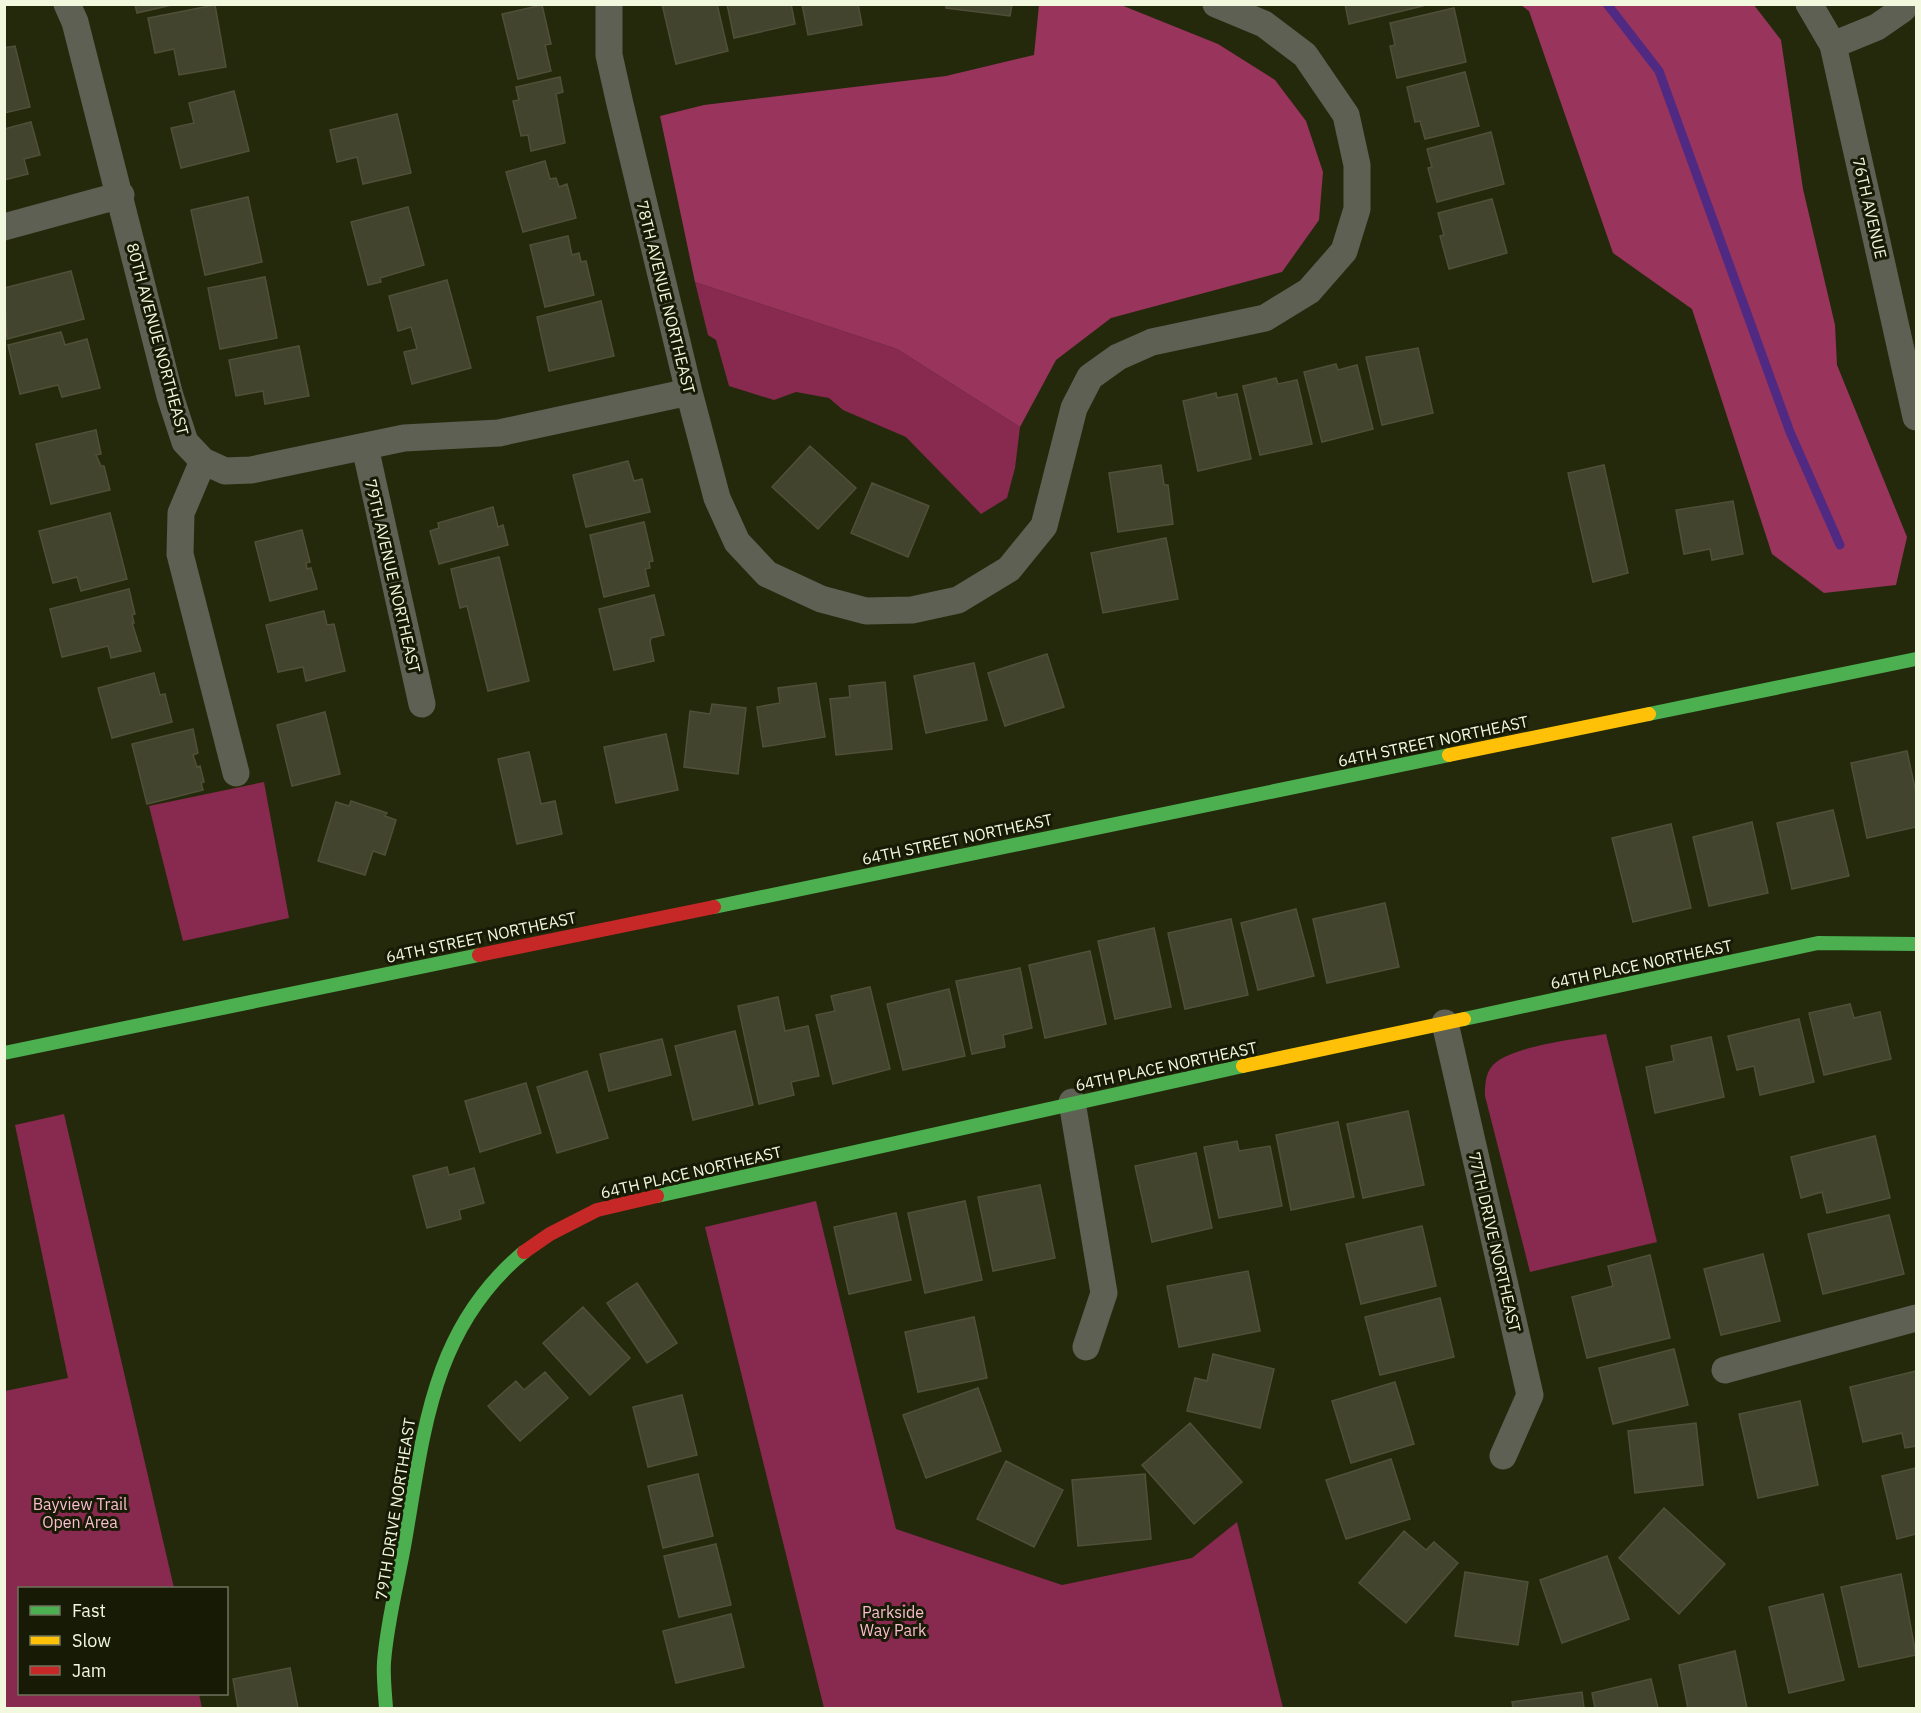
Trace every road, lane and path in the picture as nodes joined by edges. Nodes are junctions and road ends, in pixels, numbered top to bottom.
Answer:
1 (67, 4) edge
2 (609, 4) edge
3 (1216, 4) edge
4 (1809, 4) edge
5 (1905, 4) edge
6 (1833, 45) junction
7 (121, 195) junction
8 (4, 227) edge
9 (689, 392) junction
10 (1917, 417) edge
11 (364, 447) junction
12 (202, 461) junction
13 (1917, 659) edge
14 (422, 704) dead end
15 (236, 773) dead end
16 (1917, 944) edge
17 (1445, 1023) junction
18 (4, 1053) edge
19 (1072, 1102) junction
20 (1917, 1318) edge
21 (464, 1321) joint
22 (1086, 1347) dead end
23 (1725, 1370) dead end
24 (1503, 1456) dead end
25 (386, 1708) edge

1 - 7 street, 80TH AVENUE NORTHEAST
2 - 9 street, 78TH AVENUE NORTHEAST
3 - 9 street, 78TH AVENUE NORTHEAST
4 - 6 street, 76TH AVENUE
5 - 6 street
6 - 10 street, 76TH AVENUE
7 - 8 street
7 - 12 street, 80TH AVENUE NORTHEAST
9 - 11 street
11 - 12 street
11 - 14 street, 79TH AVENUE NORTHEAST
12 - 15 street
13 - 18 main road, 64TH STREET NORTHEAST
16 - 17 main road, 64TH PLACE NORTHEAST
17 - 19 main road, 64TH PLACE NORTHEAST
17 - 24 street, 77TH DRIVE NORTHEAST
19 - 21 main road, 64TH PLACE NORTHEAST
19 - 22 street
20 - 23 street
21 - 25 main road, 79TH DRIVE NORTHEAST

